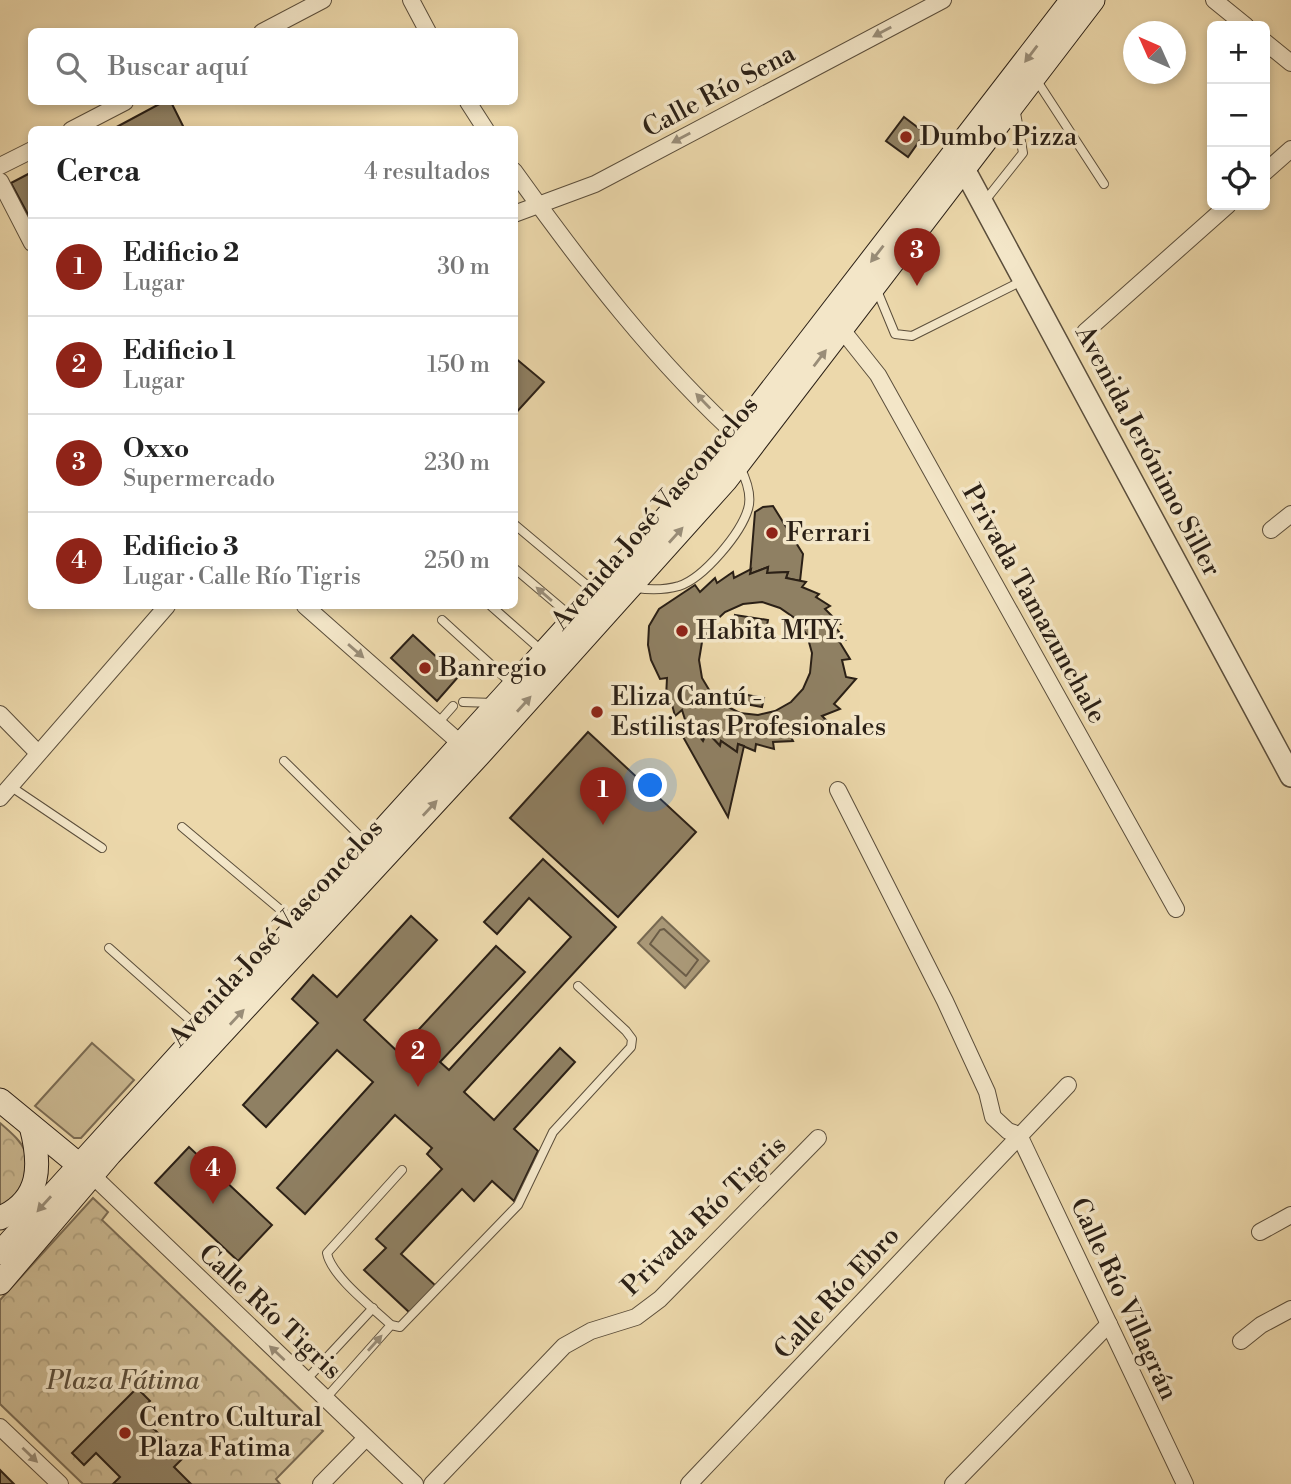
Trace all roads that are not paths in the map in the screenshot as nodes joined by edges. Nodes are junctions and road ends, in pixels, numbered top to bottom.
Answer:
1 (323, 0) edge
2 (411, 0) edge
3 (943, 0) edge
4 (1072, 0) edge
5 (1093, 0) edge
6 (1213, 1) edge
7 (1239, 21) edge
8 (270, 28) edge
9 (426, 28) edge
10 (1270, 46) edge
11 (1291, 63) edge
12 (1034, 77) junction
13 (1014, 104) junction
14 (119, 105) edge
15 (470, 105) edge
16 (79, 126) edge
17 (483, 126) edge
18 (1291, 149) edge
19 (28, 151) edge
20 (960, 160) junction
21 (0, 166) edge
22 (1270, 168) edge
23 (518, 177) edge
24 (0, 181) edge
25 (1104, 184) dead end
26 (984, 202) junction
27 (540, 207) junction
28 (1222, 210) edge
29 (518, 213) edge
30 (28, 235) edge
31 (1025, 279) junction
32 (875, 286) junction
33 (836, 322) junction
34 (1085, 332) dead end
35 (742, 450) junction
36 (1291, 514) edge
37 (518, 527) edge
38 (1271, 530) dead end
39 (518, 571) edge
40 (629, 588) junction
41 (597, 594) junction
42 (164, 609) edge
43 (308, 609) edge
44 (494, 609) edge
45 (574, 619) junction
46 (442, 621) dead end
47 (544, 653) junction
48 (513, 685) junction
49 (463, 702) dead end
50 (497, 703) junction
51 (453, 706) dead end
52 (0, 714) edge
53 (438, 723) junction
54 (460, 743) junction
55 (38, 753) junction
56 (284, 761) dead end
57 (1291, 776) edge
58 (838, 790) dead end
59 (5, 792) edge
60 (182, 827) dead end
61 (102, 848) dead end
62 (376, 851) junction
63 (1176, 909) dead end
64 (297, 924) junction
65 (109, 948) dead end
66 (578, 986) dead end
67 (207, 1036) junction
68 (1068, 1085) dead end
69 (0, 1100) edge
70 (31, 1126) junction
71 (1019, 1135) junction
72 (818, 1138) dead end
73 (86, 1170) junction
74 (402, 1170) dead end
75 (1291, 1215) edge
76 (0, 1218) edge
77 (1260, 1232) dead end
78 (0, 1253) edge
79 (0, 1283) edge
80 (373, 1308) junction
81 (1291, 1309) edge
82 (1109, 1324) junction
83 (391, 1325) junction
84 (1241, 1341) dead end
85 (306, 1380) junction
86 (326, 1398) junction
87 (0, 1427) edge
88 (366, 1438) junction
89 (60, 1484) edge
90 (321, 1484) edge
91 (415, 1484) edge
92 (432, 1484) edge
93 (690, 1484) edge
94 (953, 1484) edge
95 (1185, 1484) edge

1 - 8 street
2 - 9 street
3 -> 27 street, Calle Río Sena
4 -> 20 main road, Avenida José Vasconcelos
5 - 12 main road, Avenida José Vasconcelos
6 - 7 street
10 - 11 street
12 - 13 main road, Avenida José Vasconcelos
12 - 25 lane
13 - 20 main road, Avenida José Vasconcelos
13 - 26 lane
14 - 16 street
15 - 17 street
18 - 22 street
19 - 21 street
20 - 26 street, Avenida Jerónimo Siller
20 - 32 main road, Avenida José Vasconcelos
20 -> 33 main road, Avenida José Vasconcelos
23 - 27 street
24 - 30 street
26 - 31 street, Avenida Jerónimo Siller
27 - 29 street, Calle Río Sena
35 -> 27 street
28 - 34 street
31 - 32 lane
31 - 57 street, Avenida Jerónimo Siller
32 - 33 main road, Avenida José Vasconcelos
33 - 35 main road, Avenida José Vasconcelos
33 - 63 street, Privada Tamazunchale
40 -> 35 main road, Avenida José Vasconcelos
35 - 40 lane
35 - 41 main road, Avenida José Vasconcelos
36 - 38 street
37 - 41 lane
45 -> 39 lane
62 -> 40 main road, Avenida José Vasconcelos
41 - 45 main road, Avenida José Vasconcelos
42 - 55 street
43 -> 53 street
44 - 47 lane
45 - 47 main road, Avenida José Vasconcelos
46 - 48 lane
47 - 48 main road, Avenida José Vasconcelos
48 - 50 main road, Avenida José Vasconcelos
49 - 50 lane
50 - 54 main road, Avenida José Vasconcelos
51 - 53 lane
52 - 55 street
53 - 54 street
54 - 62 main road, Avenida José Vasconcelos
55 - 59 street
56 - 62 lane
58 - 71 street
59 - 61 lane
60 - 64 lane
62 - 64 main road, Avenida José Vasconcelos
67 -> 62 main road, Avenida José Vasconcelos
64 - 67 main road, Avenida José Vasconcelos
65 - 67 lane
66 - 83 lane
67 - 73 main road, Avenida José Vasconcelos
68 - 71 street, Calle Río Ebro
69 - 70 main road
70 - 73 main road
70 - 76 main road
71 - 82 street, Calle Río Villagrán
71 - 93 street, Calle Río Ebro
72 - 92 street, Privada Río Tigris
73 -> 78 main road, Avenida José Vasconcelos
73 - 79 main road, Avenida José Vasconcelos
85 -> 73 street, Calle Río Tigris
74 - 80 lane
75 - 77 street
80 - 83 lane
80 - 85 lane
81 - 84 street
82 - 94 street
82 - 95 street, Calle Río Villagrán
86 -> 83 lane
85 - 86 street, Calle Río Tigris
86 - 88 street, Calle Río Tigris
87 -> 89 street
88 - 90 street
88 - 91 street, Calle Río Tigris

